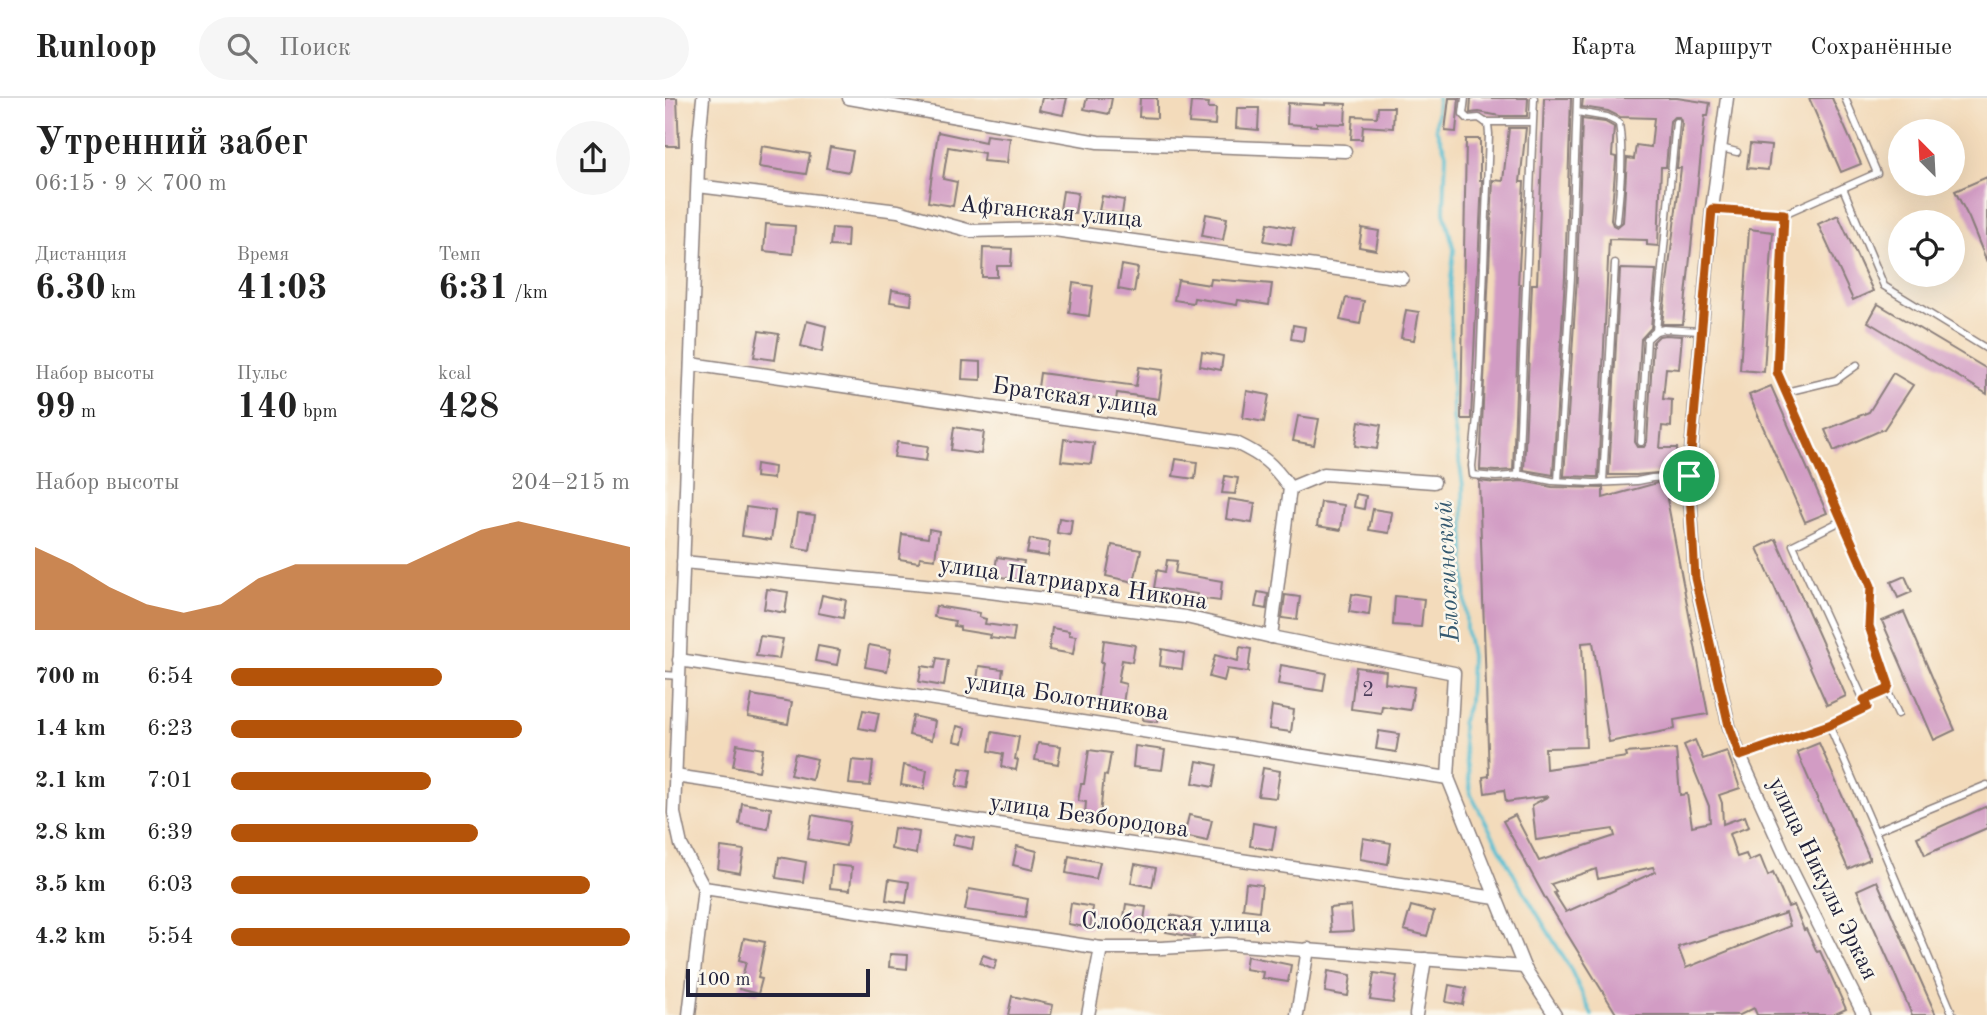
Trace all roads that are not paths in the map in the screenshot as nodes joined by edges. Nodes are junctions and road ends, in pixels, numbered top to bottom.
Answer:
1 (703, 98) edge
2 (849, 98) edge
3 (1465, 98) edge
4 (1534, 98) edge
5 (1577, 98) edge
6 (1727, 98) edge
7 (1845, 98) edge
8 (1577, 112) junction
9 (1676, 121) dead end
10 (1485, 122) junction
11 (1532, 122) junction
12 (1721, 148) junction
13 (1345, 151) dead end
14 (1737, 152) dead end
15 (698, 186) junction
16 (1843, 188) junction
17 (1712, 209) junction
18 (1784, 214) junction
19 (1617, 221) dead end
20 (1615, 263) dead end
21 (1402, 278) dead end
22 (1656, 331) junction
23 (1700, 331) junction
24 (1987, 349) edge
25 (691, 364) junction
26 (1857, 365) dead end
27 (1786, 392) junction
28 (1641, 442) dead end
29 (1518, 476) junction
30 (1689, 476) junction
31 (1558, 481) junction
32 (1434, 482) dead end
33 (1603, 482) junction
34 (1290, 488) junction
35 (1843, 520) junction
36 (683, 562) junction
37 (1271, 637) junction
38 (679, 660) junction
39 (665, 675) edge
40 (679, 676) junction
41 (1887, 690) junction
42 (1864, 700) junction
43 (1898, 714) dead end
44 (1829, 725) junction
45 (1740, 756) junction
46 (675, 776) junction
47 (1448, 778) junction
48 (1987, 785) edge
49 (1875, 831) junction
50 (704, 888) junction
51 (1496, 898) junction
52 (1101, 948) junction
53 (1308, 949) junction
54 (1425, 959) junction
55 (1524, 967) junction
56 (689, 1015) edge
57 (1089, 1015) edge
58 (1297, 1015) edge
59 (1416, 1015) edge
60 (1555, 1015) edge
61 (1864, 1015) edge
62 (1953, 1015) edge

1 - 15 street
2 - 13 street
3 - 10 lane
4 - 11 lane
5 - 8 lane
6 - 12 street, улица Никулы Эркая
7 - 16 lane
8 - 19 lane
8 - 31 lane
9 - 22 lane
10 - 11 lane
10 - 29 lane
11 - 29 lane
12 - 14 lane
12 - 17 street, улица Никулы Эркая
15 - 21 street, Афганская улица
15 - 25 street
16 - 18 lane
16 - 24 lane
17 - 18 lane
17 - 23 street, улица Никулы Эркая
18 - 27 lane
20 - 33 lane
22 - 23 lane
22 - 28 lane
23 - 30 street, улица Никулы Эркая
25 - 34 street, Братская улица
25 - 36 street
26 - 27 lane
27 - 35 lane
29 - 31 lane
30 - 33 lane
30 - 45 street, улица Никулы Эркая
31 - 33 lane
32 - 34 street
34 - 37 street
35 - 41 lane
35 - 42 lane
36 - 37 street, улица Патриарха Никона
36 - 38 street
37 - 47 street, улица Патриарха Никона
38 - 40 street
38 - 47 street, улица Болотникова
39 - 40 lane
40 - 46 street
41 - 42 lane
41 - 43 lane
42 - 44 lane
44 - 45 lane
44 - 49 lane
45 - 61 street, улица Никулы Эркая
46 - 50 street
46 - 51 street, улица Безбородова
47 - 51 street
48 - 49 lane
49 - 62 lane
50 - 52 street, Слободская улица
50 - 56 street
51 - 55 street
52 - 53 street, Слободская улица
52 - 57 street
53 - 54 street, Слободская улица
53 - 58 street
54 - 55 street, Слободская улица
54 - 59 street
55 - 60 street

